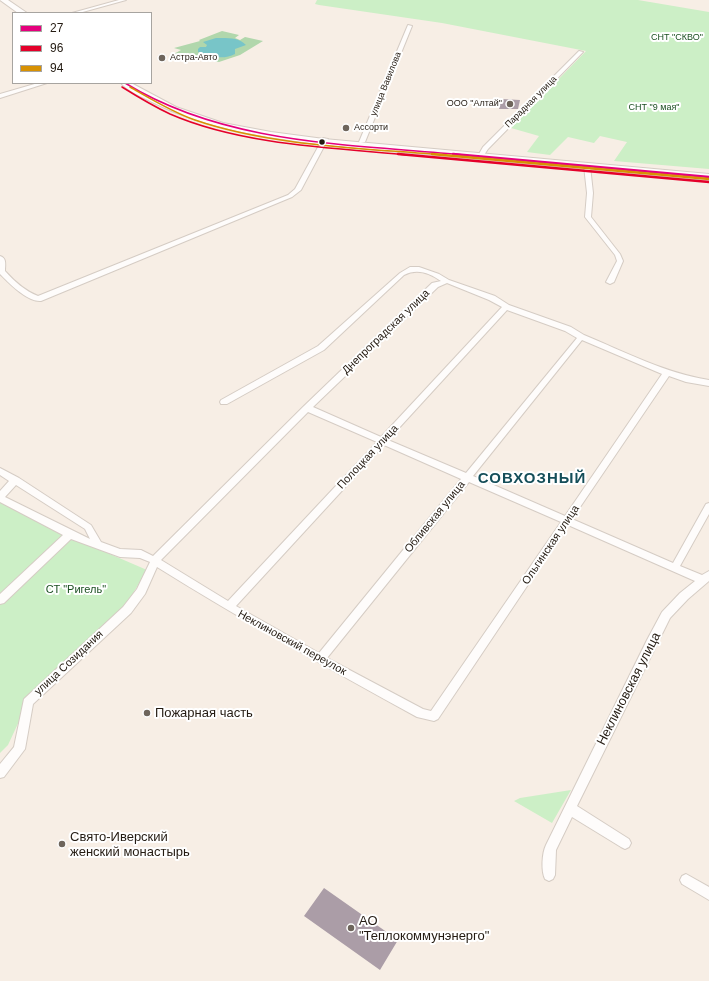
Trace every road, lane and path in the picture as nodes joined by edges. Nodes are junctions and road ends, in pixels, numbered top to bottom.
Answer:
1 (3, 0) edge
2 (124, 0) edge
3 (0, 3) edge
4 (14, 12) edge
5 (21, 12) edge
6 (78, 12) edge
7 (410, 26) dead end
8 (581, 52) dead end
9 (41, 84) edge
10 (127, 84) edge
11 (135, 84) edge
12 (0, 96) edge
13 (325, 141) junction
14 (362, 142) junction
15 (482, 154) junction
16 (587, 166) junction
17 (709, 176) edge
18 (0, 258) edge
19 (447, 281) junction
20 (610, 282) dead end
21 (506, 307) junction
22 (581, 337) junction
23 (668, 373) junction
24 (709, 383) edge
25 (224, 402) dead end
26 (307, 408) junction
27 (383, 441) junction
28 (0, 471) edge
29 (467, 477) junction
30 (16, 480) junction
31 (0, 497) edge
32 (709, 506) edge
33 (567, 521) junction
34 (71, 533) junction
35 (98, 545) junction
36 (154, 561) junction
37 (675, 567) junction
38 (706, 578) edge
39 (0, 600) edge
40 (229, 607) junction
41 (320, 659) junction
42 (434, 716) joint
43 (0, 773) edge
44 (569, 808) junction
45 (626, 843) dead end
46 (549, 875) dead end
47 (686, 880) dead end
48 (709, 894) edge

1 - 5 main road
2 - 6 street
3 - 4 main road
7 - 14 street, улица Вавилова
8 - 15 street, Парадная улица
9 - 12 street
10 - 13 main road
11 - 13 main road
13 - 14 main road
13 - 16 main road
13 - 18 street
14 - 15 main road
15 - 17 main road
16 - 17 main road
16 - 20 street
19 - 21 street
19 - 25 street, Днепроградская улица
19 - 26 street, Днепроградская улица
21 - 22 street
21 - 27 street, Полоцкая улица
22 - 23 street
22 - 29 street, Обливская улица
23 - 24 street
23 - 33 street, Ольгинская улица
26 - 27 street, Неклиновская улица
26 - 36 street, Днепроградская улица
27 - 29 street, Неклиновская улица
27 - 40 street, Полоцкая улица
28 - 30 street
29 - 33 street, Неклиновская улица
29 - 41 street, Обливская улица
30 - 31 street
30 - 35 street
31 - 34 street, Неклиновский переулок
32 - 37 street
33 - 37 street, Неклиновская улица
33 - 42 street, Ольгинская улица
34 - 35 street, Неклиновский переулок
34 - 39 street
35 - 36 street, Неклиновский переулок
36 - 40 street, Неклиновский переулок
36 - 43 street, улица Созидания
37 - 38 street, Неклиновская улица
38 - 44 street, Неклиновская улица
40 - 41 street, Неклиновский переулок
41 - 42 street, Неклиновский переулок
44 - 45 street
44 - 46 street, Неклиновская улица
47 - 48 street

